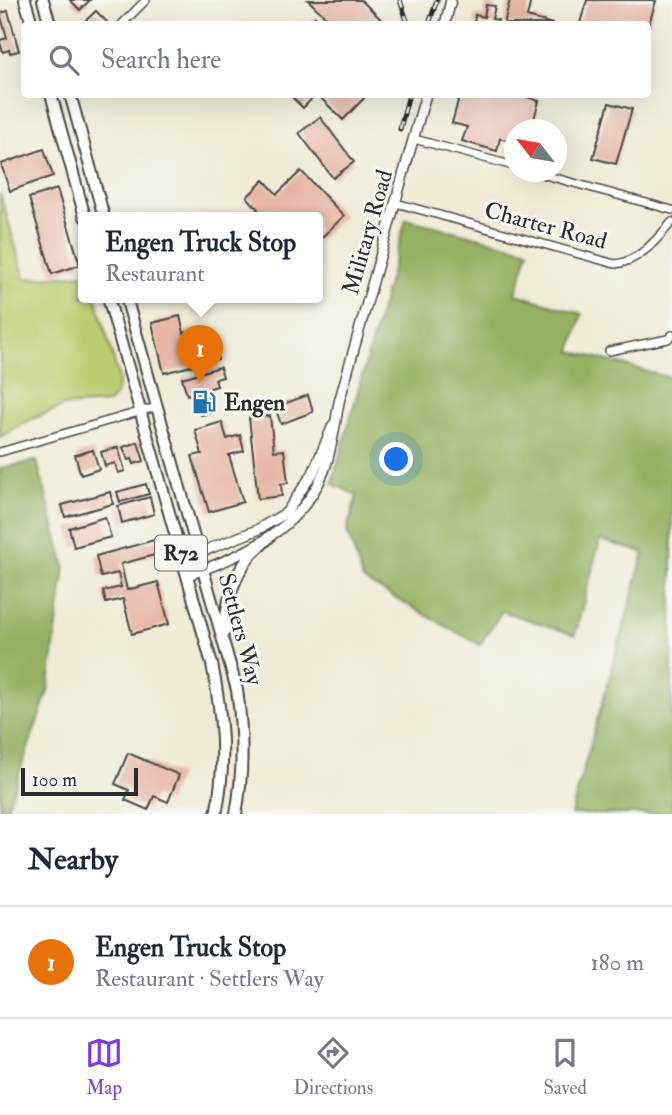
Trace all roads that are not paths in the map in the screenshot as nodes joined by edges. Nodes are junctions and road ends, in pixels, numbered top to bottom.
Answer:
1 (25, 0) edge
2 (43, 0) edge
3 (146, 0) edge
4 (451, 0) edge
5 (31, 21) edge
6 (49, 21) edge
7 (125, 21) edge
8 (446, 21) edge
9 (52, 98) edge
10 (71, 98) edge
11 (425, 98) edge
12 (414, 139) junction
13 (504, 163) edge
14 (567, 181) edge
15 (396, 203) junction
16 (672, 209) edge
17 (84, 212) edge
18 (103, 212) edge
19 (672, 222) edge
20 (110, 303) edge
21 (128, 303) edge
22 (671, 339) edge
23 (609, 351) dead end
24 (156, 407) junction
25 (140, 412) junction
26 (335, 421) junction
27 (0, 452) edge
28 (270, 536) junction
29 (199, 554) junction
30 (183, 559) junction
31 (204, 570) junction
32 (188, 575) junction
33 (224, 642) junction
34 (216, 814) edge
35 (236, 814) edge

1 - 5 main road
2 - 6 main road
3 - 7 street
4 - 8 street
9 - 17 main road
10 - 18 main road
11 - 12 street, Military Road
12 - 13 street
12 - 15 street, Military Road
14 - 16 street
15 - 19 street, Charter Road
15 - 26 street, Military Road
20 - 25 main road, Settlers Way / R72
21 - 24 main road, Settlers Way / R72
22 - 23 street
24 - 25 street
24 - 29 main road, Settlers Way / R72
25 - 27 street
25 - 30 main road, Settlers Way / R72
26 - 28 street, Military Road
26 - 29 street, Military Road
28 - 31 street, Military Road
28 - 33 main road
29 - 30 street, Military Road
29 - 31 main road, Settlers Way / R72
30 - 32 main road, Settlers Way / R72
31 - 32 street, Military Road
31 - 33 main road, Settlers Way / R72
32 - 34 main road, Settlers Way / R72
33 - 35 main road, Settlers Way / R72

